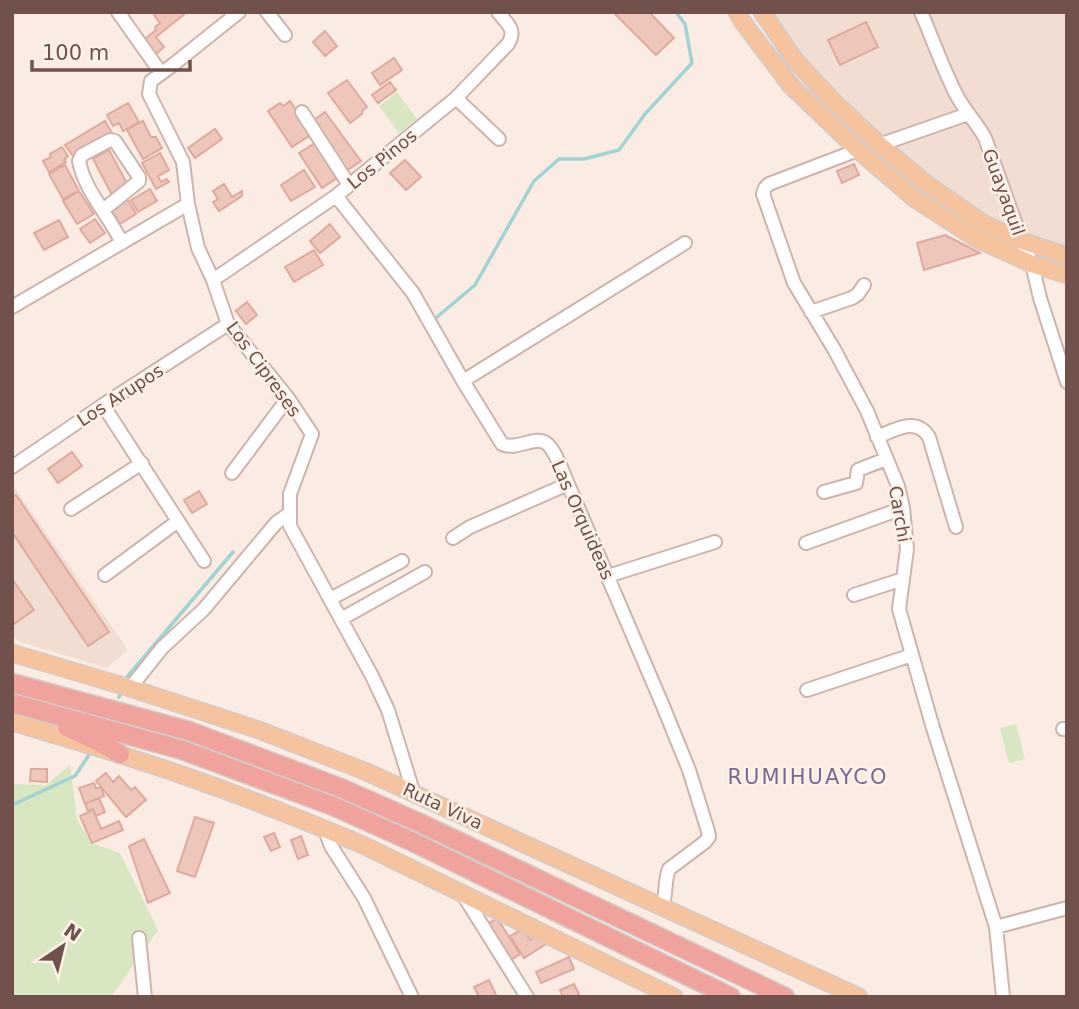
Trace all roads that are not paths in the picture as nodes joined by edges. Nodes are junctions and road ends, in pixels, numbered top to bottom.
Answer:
1 (118, 12) edge
2 (239, 12) edge
3 (267, 12) edge
4 (498, 12) edge
5 (737, 12) edge
6 (762, 12) edge
7 (921, 12) edge
8 (285, 35) dead end
9 (161, 73) junction
10 (456, 98) junction
11 (302, 112) dead end
12 (968, 114) junction
13 (499, 139) dead end
14 (879, 145) junction
15 (858, 150) junction
16 (349, 185) junction
17 (336, 196) junction
18 (188, 204) junction
19 (103, 210) junction
20 (1022, 242) junction
21 (122, 243) junction
22 (685, 243) dead end
23 (1067, 256) edge
24 (1032, 264) junction
25 (1067, 275) edge
26 (213, 280) junction
27 (863, 285) dead end
28 (12, 307) edge
29 (811, 312) junction
30 (228, 324) junction
31 (463, 380) junction
32 (1067, 382) edge
33 (288, 398) junction
34 (103, 405) junction
35 (877, 437) junction
36 (886, 458) junction
37 (142, 463) junction
38 (12, 467) edge
39 (232, 473) dead end
40 (568, 484) junction
41 (824, 492) dead end
42 (903, 508) junction
43 (71, 509) dead end
44 (290, 513) junction
45 (178, 521) junction
46 (956, 527) dead end
47 (453, 538) dead end
48 (715, 542) dead end
49 (806, 543) dead end
50 (204, 561) dead end
51 (402, 561) dead end
52 (425, 572) dead end
53 (105, 575) dead end
54 (608, 576) junction
55 (903, 579) junction
56 (854, 595) dead end
57 (330, 599) junction
58 (341, 619) junction
59 (12, 653) edge
60 (912, 654) junction
61 (12, 682) edge
62 (130, 688) junction
63 (807, 690) dead end
64 (12, 703) edge
65 (12, 722) edge
66 (120, 754) junction
67 (413, 791) junction
68 (325, 830) junction
69 (462, 893) junction
70 (662, 907) junction
71 (1067, 908) edge
72 (996, 928) junction
73 (139, 938) dead end
74 (145, 997) edge
75 (412, 997) edge
76 (527, 997) edge
77 (674, 997) edge
78 (731, 997) edge
79 (785, 997) edge
80 (859, 997) edge
81 (1003, 997) edge

1 - 9 street
2 - 9 street
3 - 8 street
4 - 10 street, Los Pinos
5 - 15 main road
6 - 14 main road
7 - 12 street, Guayaquil
9 - 18 street, Los Cipreses
10 - 13 street
10 - 16 street, Los Pinos
11 - 16 street
12 - 14 street
12 - 20 street, Guayaquil
14 - 20 main road
15 - 24 main road
15 - 29 street, Carchi
16 - 17 street, Los Pinos
17 - 26 street, Los Pinos
17 - 31 street, Las Orquideas
18 - 21 street
18 - 26 street, Los Cipreses
19 - 19 street
19 - 21 street
20 - 23 main road
20 - 24 street, Guayaquil
21 - 28 street
22 - 31 street
24 - 25 main road
24 - 32 street, Guayaquil
26 - 30 street, Los Cipreses
27 - 29 street
29 - 35 street, Carchi
30 - 33 street, Los Cipreses
30 - 34 street, Los Arupos
31 - 40 street, Las Orquideas
33 - 39 street
33 - 44 street, Los Cipreses
34 - 37 street
34 - 38 street, Los Arupos
35 - 36 street, Carchi
35 - 46 street
36 - 41 street
36 - 42 street, Carchi
37 - 43 street
37 - 45 street
40 - 47 street
40 - 54 street, Las Orquideas
42 - 49 street
42 - 55 street, Carchi
44 - 57 street, Los Cipreses
44 - 62 street
45 - 50 street
45 - 53 street
48 - 54 street
51 - 57 street
52 - 58 street
54 - 70 street, Las Orquideas
55 - 56 street
55 - 60 street, Carchi
57 - 58 street, Los Cipreses
58 - 67 street, Los Cipreses
59 - 62 main road, Ruta Viva
60 - 63 street
60 - 72 street, Carchi
61 - 79 highway, Ruta Viva
62 - 67 main road, Ruta Viva
64 - 66 highway
64 - 78 highway
65 - 66 main road
66 - 68 main road
67 - 70 main road, Ruta Viva
68 - 69 main road
68 - 75 street
69 - 76 street
69 - 77 main road
70 - 80 main road, Ruta Viva
71 - 72 street
72 - 81 street, Carchi
73 - 74 street

